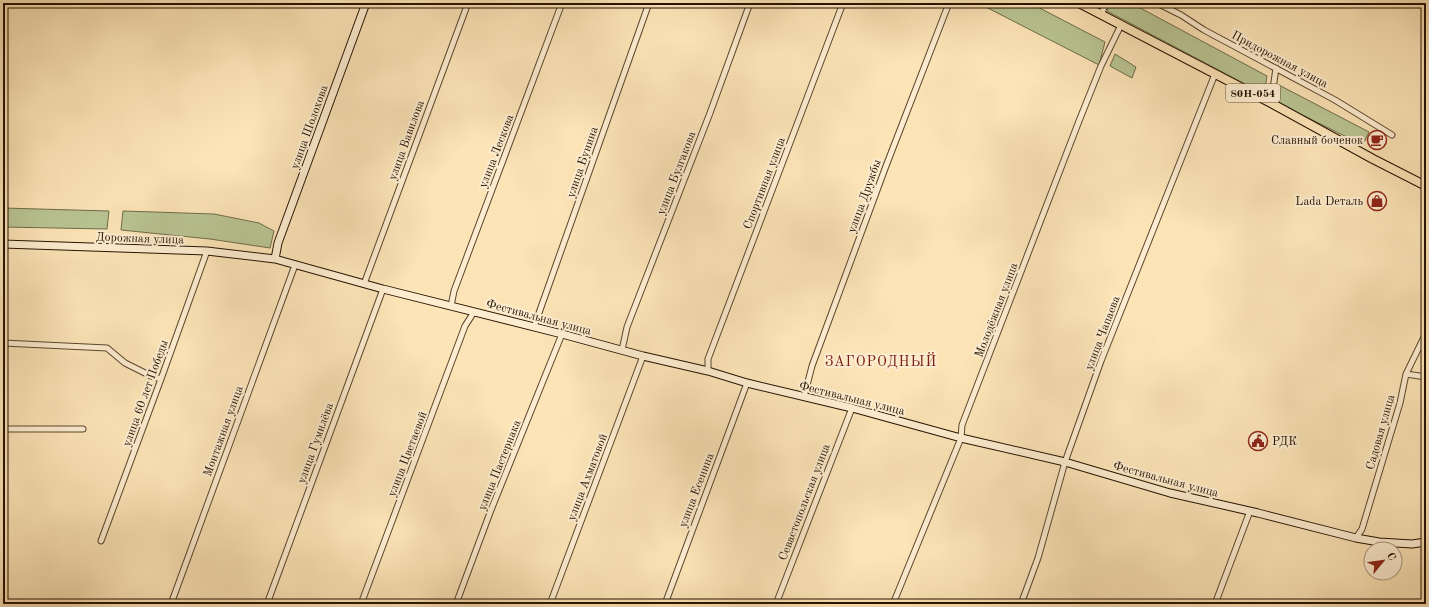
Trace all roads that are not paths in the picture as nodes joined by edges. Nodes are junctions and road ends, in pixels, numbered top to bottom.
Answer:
1 (366, 3) edge
2 (468, 3) edge
3 (562, 3) edge
4 (649, 3) edge
5 (750, 3) edge
6 (843, 3) edge
7 (949, 3) edge
8 (1079, 3) edge
9 (1106, 3) edge
10 (1157, 3) edge
11 (1101, 15) junction
12 (1121, 25) junction
13 (1276, 68) junction
14 (1215, 74) junction
15 (1271, 103) junction
16 (1392, 135) dead end
17 (1426, 186) edge
18 (3, 244) edge
19 (207, 251) junction
20 (275, 259) junction
21 (294, 265) junction
22 (364, 284) junction
23 (383, 289) junction
24 (451, 306) junction
25 (474, 312) junction
26 (534, 327) junction
27 (1426, 333) edge
28 (562, 334) junction
29 (3, 343) edge
30 (622, 350) junction
31 (644, 356) junction
32 (708, 371) junction
33 (1406, 374) junction
34 (1426, 377) edge
35 (162, 379) junction
36 (747, 384) junction
37 (804, 398) junction
38 (852, 408) junction
39 (3, 429) edge
40 (83, 429) dead end
41 (961, 438) junction
42 (1065, 462) junction
43 (1250, 511) junction
44 (1356, 538) junction
45 (101, 541) dead end
46 (1426, 542) edge
47 (171, 604) edge
48 (267, 604) edge
49 (361, 604) edge
50 (456, 604) edge
51 (550, 604) edge
52 (664, 604) edge
53 (776, 604) edge
54 (893, 604) edge
55 (1021, 604) edge
56 (1215, 604) edge

1 - 20 street, улица Шолохова
2 - 22 street, улица Вавилова
3 - 24 street, улица Лескова
4 - 26 street, улица Бунина
5 - 30 street, улица Булгакова
6 - 32 street, Спортивная улица
7 - 37 street, улица Дружбы
8 - 11 main road, 80Н-054
9 - 11 street
10 - 13 street, Придорожная улица
11 - 12 main road, 80Н-054
12 - 14 main road, 80Н-054
12 - 41 street, Молодёжная улица
13 - 15 street
13 - 16 street, Придорожная улица
14 - 15 main road, 80Н-054
14 - 42 street, улица Чапаева
15 - 17 main road, 80Н-054
18 - 19 street, Дорожная улица
19 - 20 street, Дорожная улица
19 - 35 street, улица 60 лет Победы
20 - 21 street, Фестивальная улица
21 - 22 street, Фестивальная улица
21 - 47 street, Монтажная улица
22 - 23 street, Фестивальная улица
23 - 24 street, Фестивальная улица
23 - 48 street, улица Гумилёва
24 - 25 street, Фестивальная улица
25 - 26 street, Фестивальная улица
25 - 49 street, улица Цветаевой
26 - 28 street, Фестивальная улица
27 - 33 street, Садовая улица
28 - 30 street, Фестивальная улица
28 - 50 street, улица Пастернака
29 - 35 street
30 - 31 street, Фестивальная улица
31 - 32 street, Фестивальная улица
31 - 51 street, улица Ахматовой
32 - 36 street, Фестивальная улица
33 - 34 street
33 - 44 street, Садовая улица
35 - 45 street, улица 60 лет Победы
36 - 37 street, Фестивальная улица
36 - 52 street, улица Есенина
37 - 38 street, Фестивальная улица
38 - 41 street, Фестивальная улица
38 - 53 street, Севастопольская улица
39 - 40 street
41 - 42 street, Фестивальная улица
41 - 54 street, Молодёжная улица
42 - 43 street, Фестивальная улица
42 - 55 street, улица Чапаева
43 - 44 street, Фестивальная улица
43 - 56 street
44 - 46 street, Фестивальная улица

